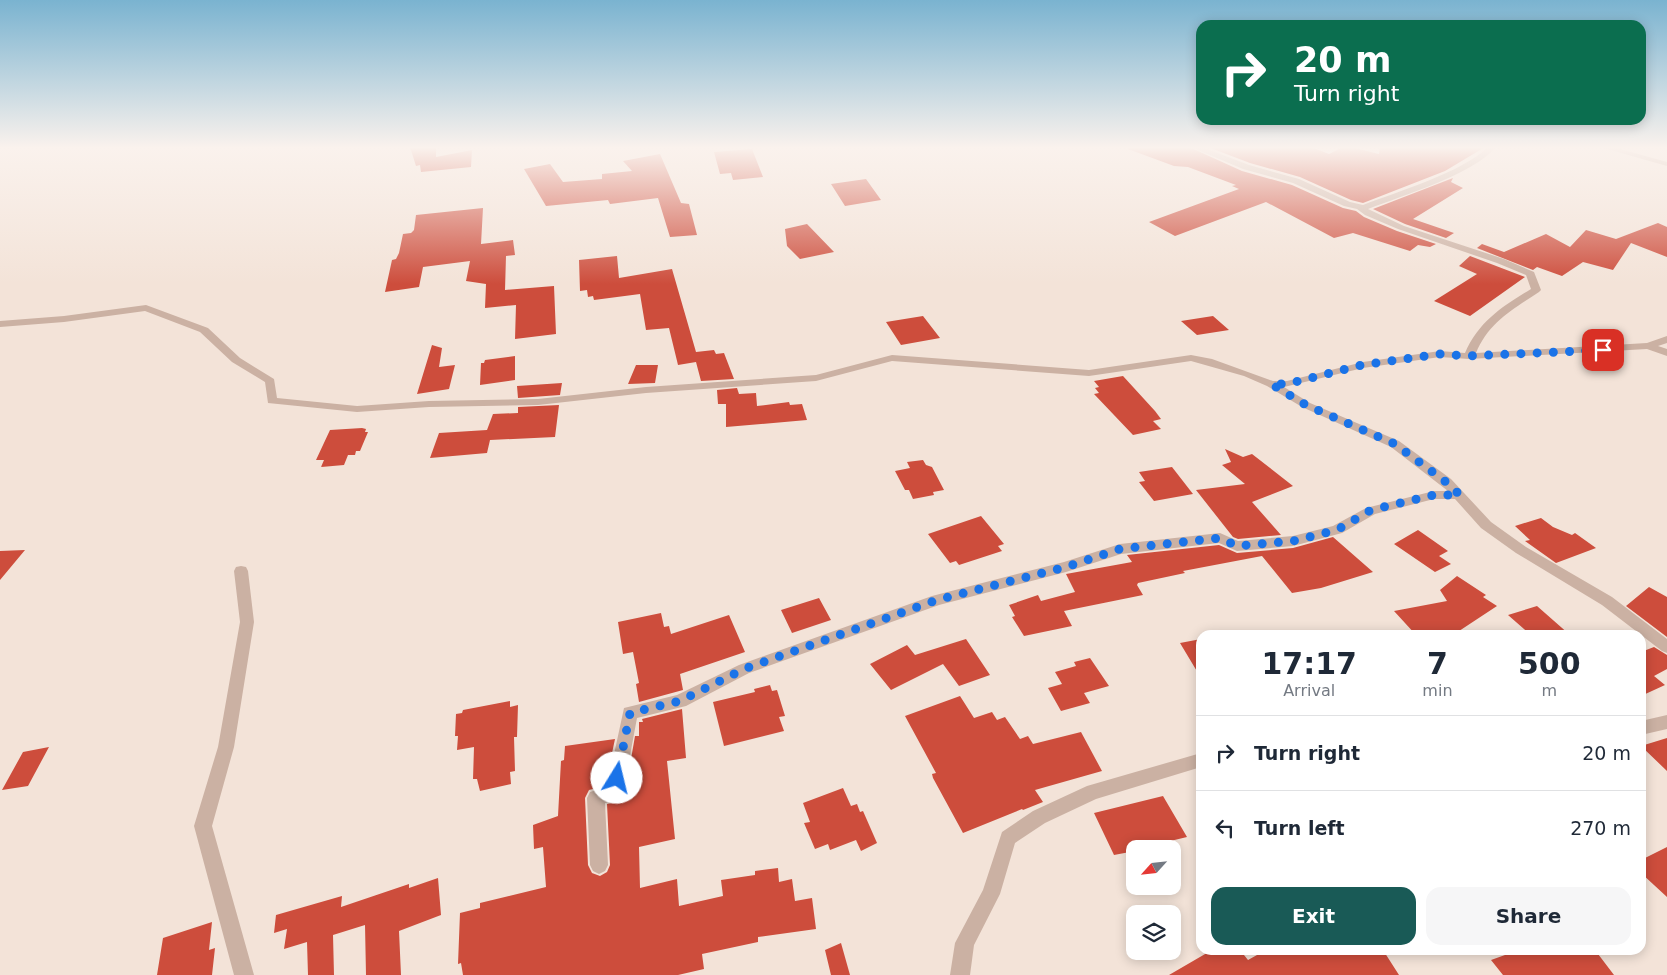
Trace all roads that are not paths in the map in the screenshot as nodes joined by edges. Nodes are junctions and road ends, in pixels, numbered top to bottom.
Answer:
1 (1322, 192) edge
2 (1403, 192) edge
3 (1360, 207) junction
4 (0, 324) edge
5 (1667, 339) edge
6 (1648, 346) junction
7 (1667, 353) edge
8 (1468, 356) junction
9 (1271, 384) junction
10 (1460, 495) junction
11 (241, 571) dead end
12 (1644, 630) edge
13 (1646, 631) edge
14 (1667, 647) edge
15 (1667, 722) edge
16 (1646, 727) edge
17 (1196, 761) edge
18 (599, 865) dead end
19 (244, 975) edge
20 (960, 975) edge

1 - 3 street
2 - 3 street
3 - 8 street
4 - 9 street
5 - 6 street
6 - 7 street
6 - 8 street
8 - 9 street
9 - 10 street
10 - 12 street
10 - 18 street
11 - 19 street
13 - 14 street
15 - 16 street
17 - 20 street

